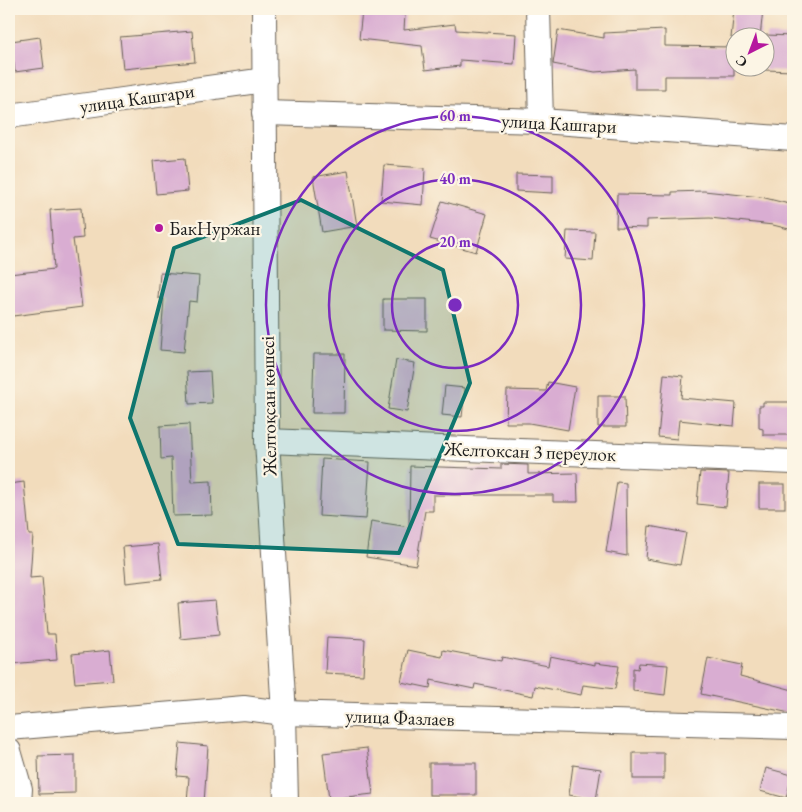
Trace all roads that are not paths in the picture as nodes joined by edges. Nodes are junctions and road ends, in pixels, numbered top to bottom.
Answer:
1 (264, 9) edge
2 (538, 9) edge
3 (265, 80) junction
4 (264, 113) junction
5 (9, 116) edge
6 (541, 121) junction
7 (793, 139) edge
8 (267, 441) junction
9 (793, 462) edge
10 (284, 713) junction
11 (9, 728) edge
12 (793, 728) edge
13 (9, 750) edge
14 (19, 803) edge
15 (286, 803) edge

1 - 3 street, Желтоқсан көшесі
2 - 6 street
3 - 4 street, Желтоқсан көшесі
3 - 5 street, улица Кашгари
4 - 6 street, улица Кашгари
4 - 8 street, Желтоқсан көшесі
6 - 7 street, улица Кашгари
8 - 9 street, Желтоксан 3 переулок
8 - 10 street, Желтоқсан көшесі
10 - 11 street, улица Фазлаев
10 - 12 street, улица Фазлаев
10 - 15 street, Желтоқсан көшесі
13 - 14 street

